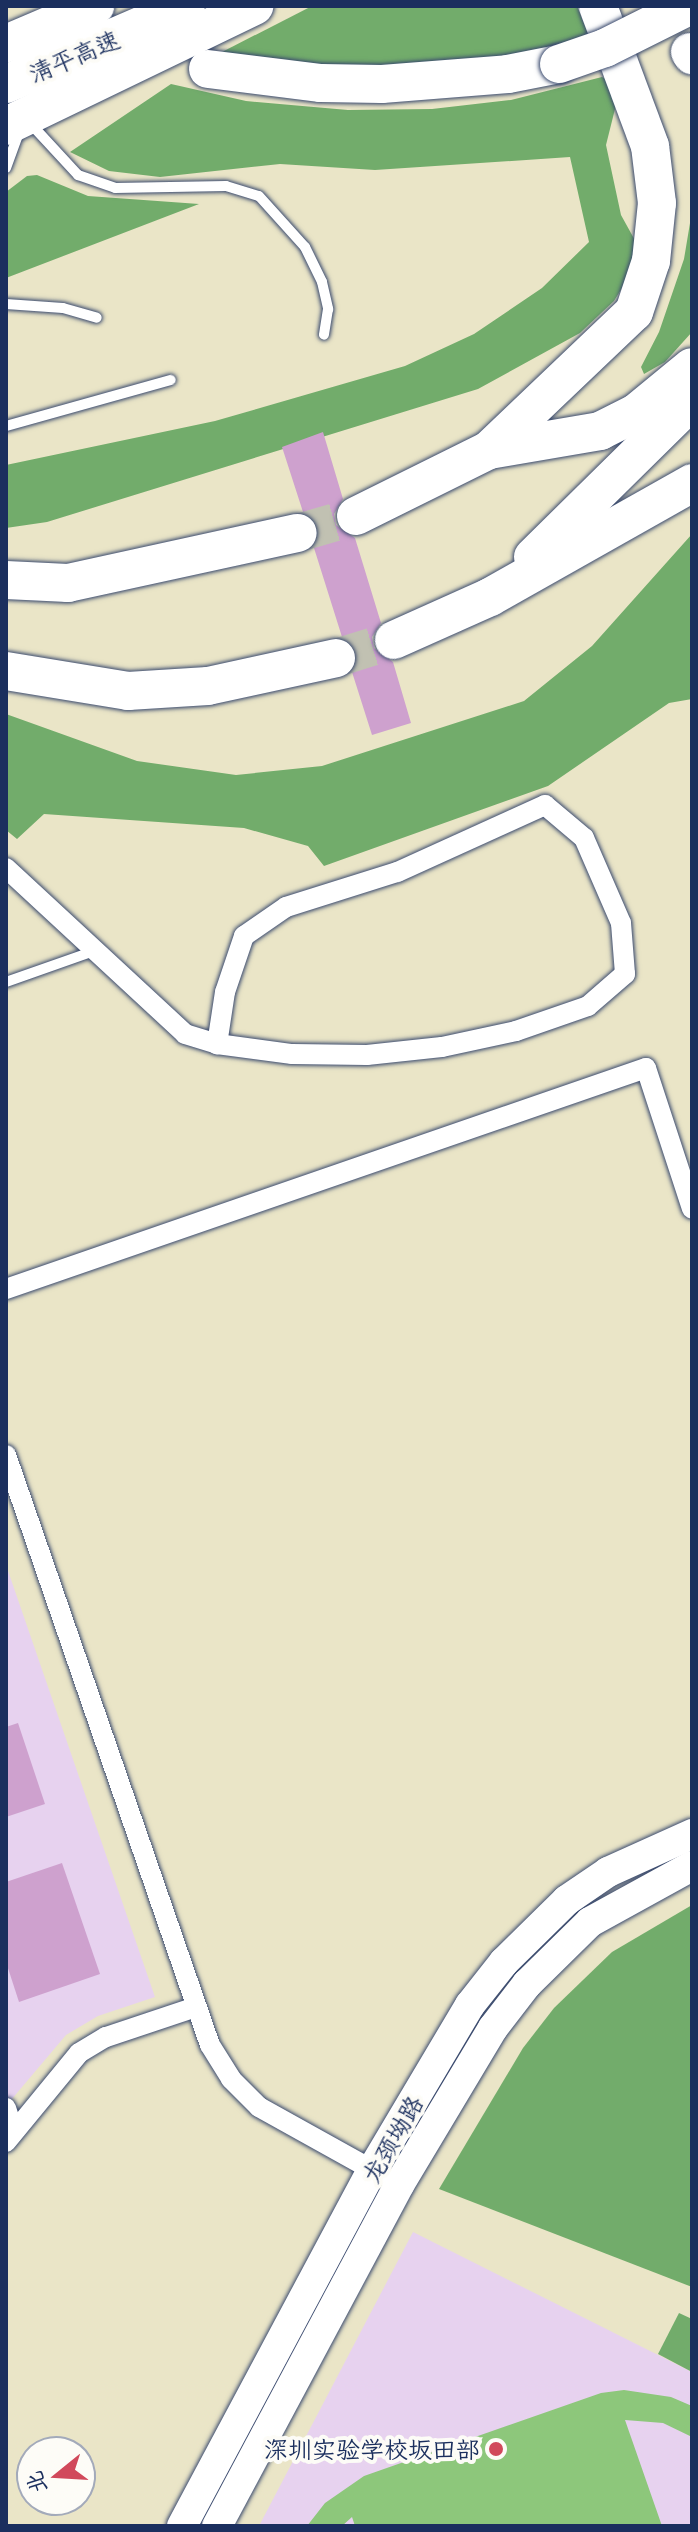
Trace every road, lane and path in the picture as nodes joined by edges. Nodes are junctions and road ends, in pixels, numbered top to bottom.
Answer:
1 (95, 6) edge
2 (186, 6) edge
3 (254, 6) edge
4 (598, 6) edge
5 (689, 6) edge
6 (6, 44) edge
7 (208, 69) dead end
8 (6, 84) edge
9 (16, 122) edge
10 (6, 168) edge
11 (6, 304) edge
12 (97, 318) dead end
13 (324, 335) dead end
14 (692, 367) edge
15 (171, 380) dead end
16 (692, 400) edge
17 (6, 426) edge
18 (489, 450) junction
19 (692, 483) edge
20 (356, 516) tunnel mouth
21 (298, 533) tunnel mouth
22 (6, 580) edge
23 (490, 597) junction
24 (394, 640) tunnel mouth
25 (336, 658) tunnel mouth
26 (6, 671) edge
27 (6, 868) edge
28 (94, 951) junction
29 (6, 982) edge
30 (217, 1044) junction
31 (692, 1209) edge
32 (6, 1289) edge
33 (6, 1455) edge
34 (692, 1834) edge
35 (692, 1866) edge
36 (196, 2007) junction
37 (6, 2108) edge
38 (10, 2137) edge
39 (372, 2170) junction
40 (399, 2185) junction
41 (182, 2526) edge
42 (217, 2526) edge

1 - 6 highway, 清平高速
2 - 8 highway, 清平高速
3 - 9 highway
4 - 18 highway
5 - 7 highway, bridge
9 - 10 lane
9 - 13 lane
11 - 12 lane
14 - 18 highway
15 - 17 lane
16 - 23 highway
18 - 20 highway
19 - 23 highway
21 - 22 highway
23 - 24 highway
25 - 26 highway
27 - 28 street
28 - 29 lane
28 - 30 street
30 - 30 street
31 - 32 street
33 - 36 street
34 - 39 main road, 龙颈坳路
35 - 40 main road, 龙颈坳路
36 - 38 street
36 - 39 street
37 - 38 street
39 - 40 street
39 - 41 main road, 龙颈坳路
40 - 42 main road, 龙颈坳路

